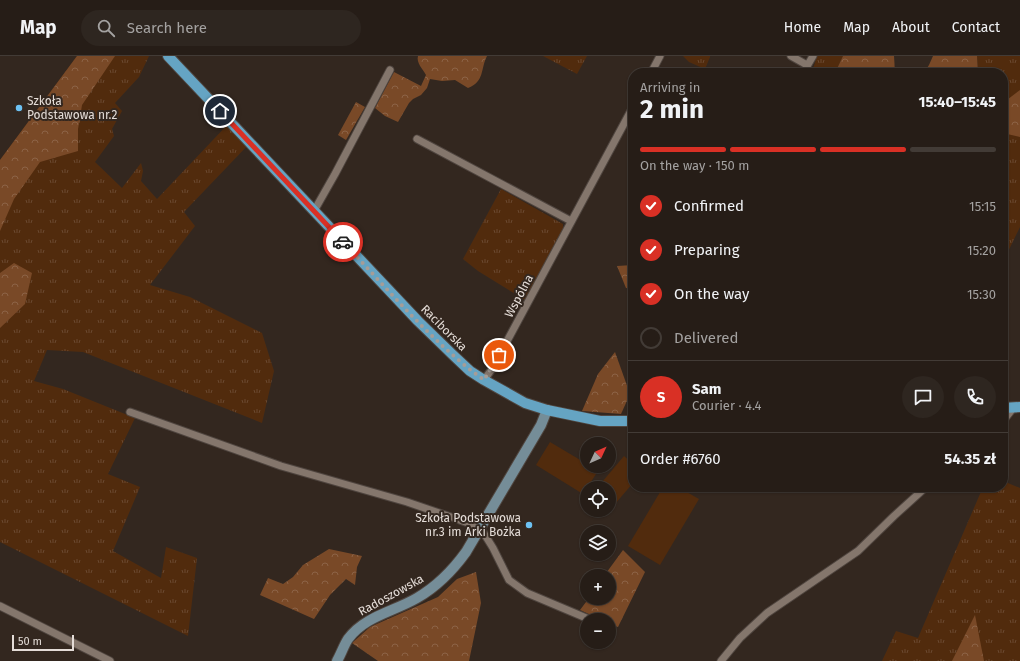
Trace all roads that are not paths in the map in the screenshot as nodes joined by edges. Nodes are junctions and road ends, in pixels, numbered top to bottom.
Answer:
1 (168, 56) edge
2 (660, 56) edge
3 (791, 56) edge
4 (813, 56) edge
5 (807, 65) junction
6 (654, 68) edge
7 (806, 68) edge
8 (390, 70) dead end
9 (628, 116) edge
10 (417, 139) dead end
11 (314, 211) junction
12 (571, 221) junction
13 (484, 380) junction
14 (1017, 407) edge
15 (547, 410) junction
16 (130, 412) dead end
17 (1008, 416) edge
18 (628, 421) edge
19 (920, 492) edge
20 (480, 527) junction
21 (0, 606) edge
22 (580, 615) edge
23 (110, 661) edge
24 (337, 661) edge
25 (721, 661) edge

1 - 11 main road, Raciborska
2 - 6 street
3 - 5 street
4 - 5 street
5 - 7 street
8 - 11 street
9 - 12 street, Wspólna
10 - 12 street
11 - 13 main road, Raciborska
12 - 13 street, Wspólna
13 - 15 main road, Raciborska
14 - 17 street
15 - 18 main road, Raciborska
15 - 20 street, Radoszowska
16 - 20 street
19 - 25 street
20 - 22 street
20 - 24 street, Radoszowska
21 - 23 street

